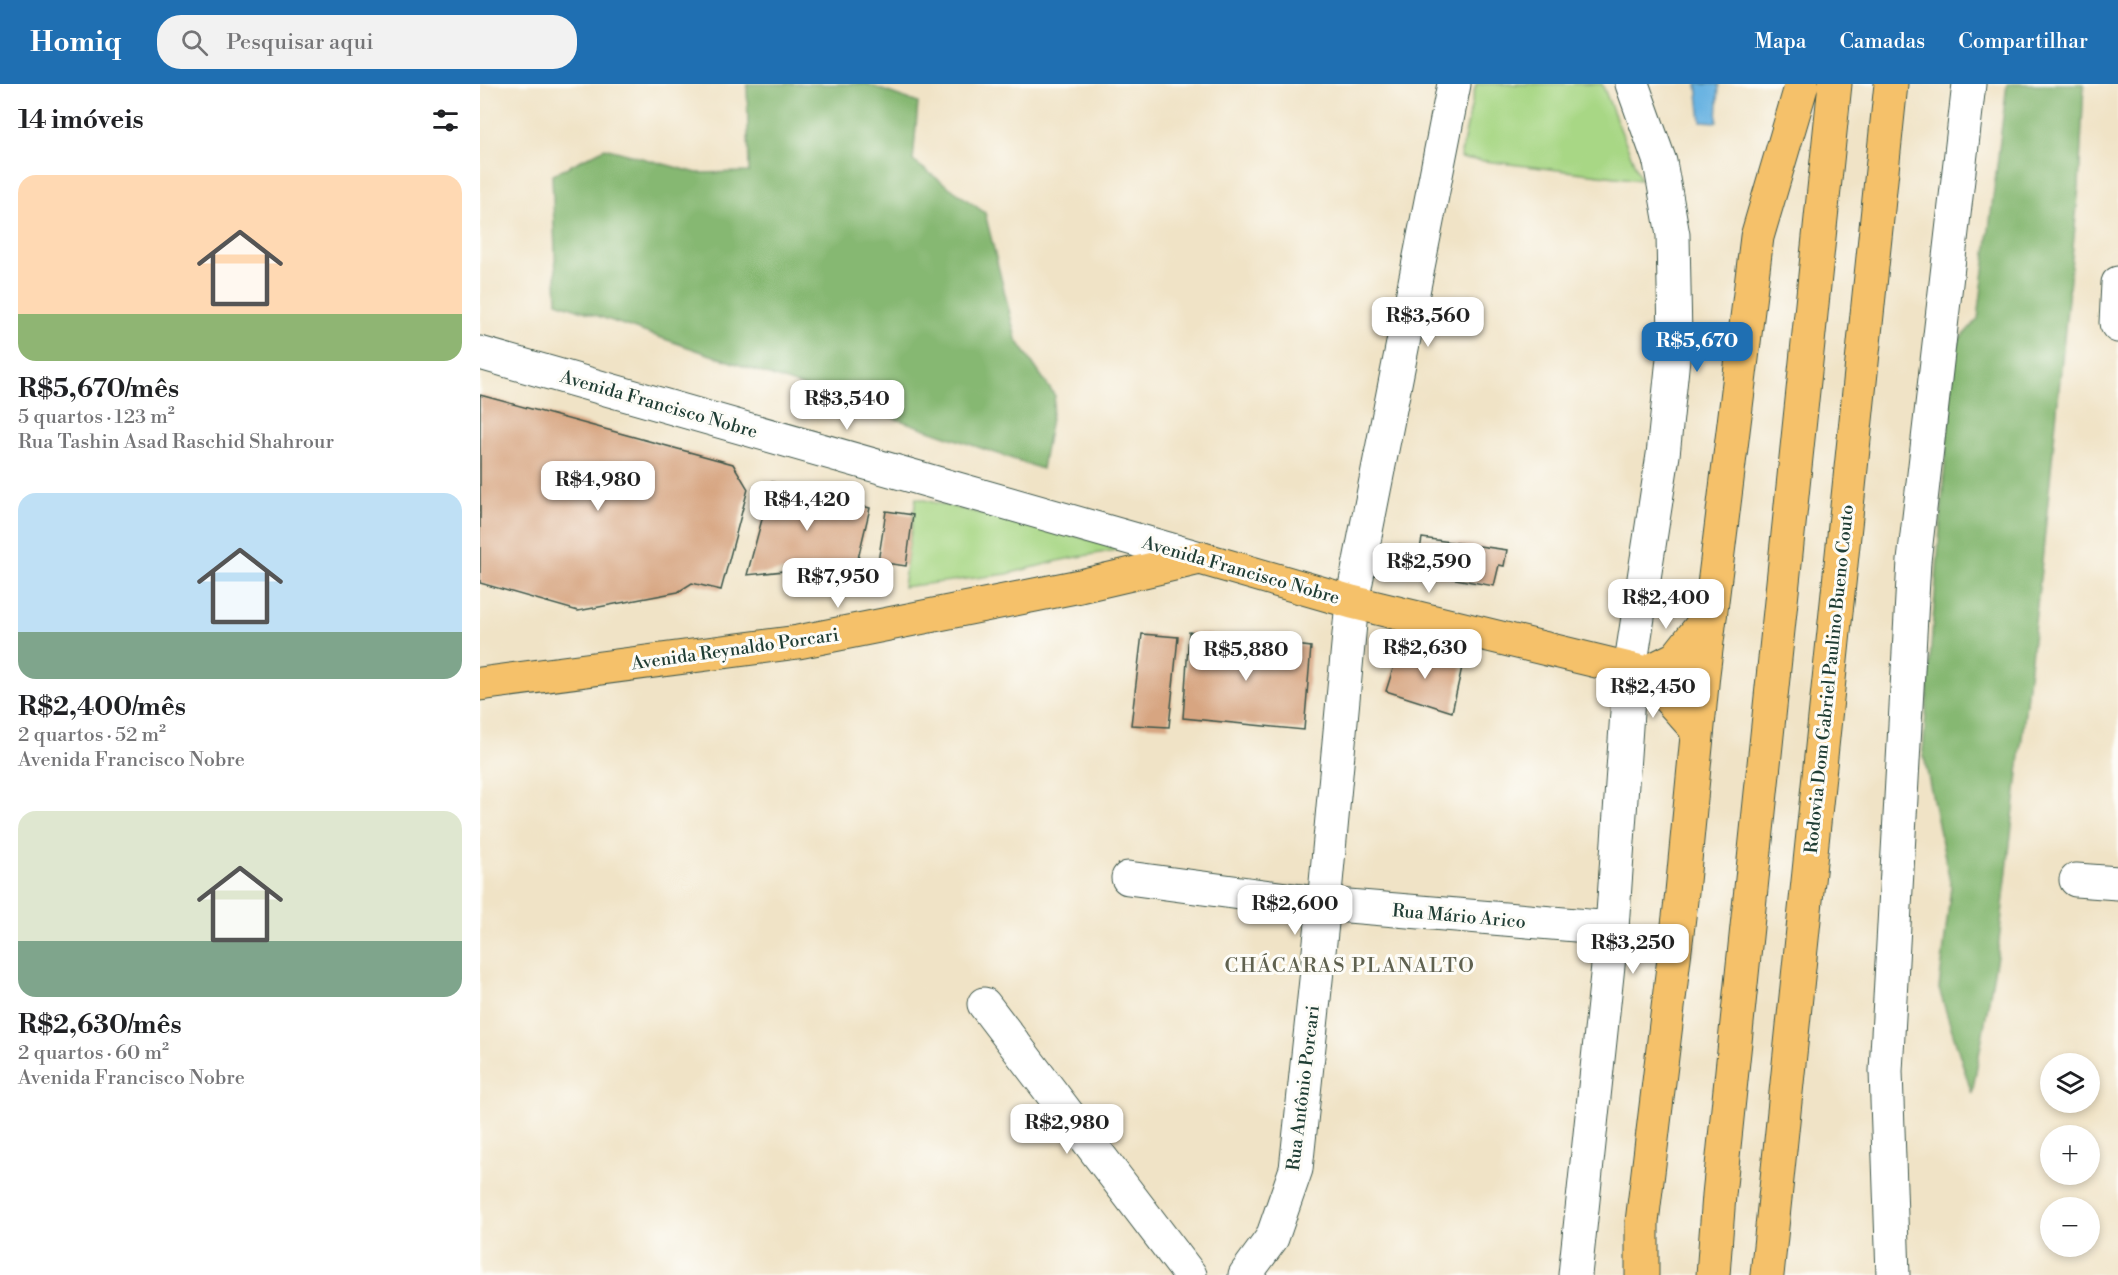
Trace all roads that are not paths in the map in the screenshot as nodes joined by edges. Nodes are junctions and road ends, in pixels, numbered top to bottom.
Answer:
1 (1454, 84) edge
2 (1632, 84) edge
3 (1802, 84) edge
4 (1835, 84) edge
5 (1892, 84) edge
6 (1969, 84) edge
7 (2118, 283) edge
8 (2118, 326) edge
9 (480, 353) edge
10 (1115, 534) junction
11 (1200, 558) junction
12 (1128, 574) junction
13 (1352, 602) junction
14 (1710, 615) junction
15 (1638, 671) junction
16 (480, 684) edge
17 (1697, 730) junction
18 (1128, 878) dead end
19 (2076, 880) dead end
20 (2118, 883) edge
21 (1324, 904) junction
22 (1612, 928) junction
23 (984, 1004) dead end
24 (1190, 1275) edge
25 (1245, 1275) edge
26 (1575, 1275) edge
27 (1642, 1275) edge
28 (1713, 1275) edge
29 (1767, 1275) edge
30 (1893, 1275) edge

1 - 13 street, Rua Antônio Porcari
2 - 15 street
3 - 14 main road
4 - 28 main road
5 - 29 main road, Rodovia Dom Gabriel Paulino Bueno Couto
6 - 30 street
7 - 8 street
9 - 10 street, Avenida Francisco Nobre
10 - 11 street, Avenida Francisco Nobre
10 - 12 street, Avenida Francisco Nobre
11 - 12 main road, Avenida Reynaldo Porcari
11 - 13 main road, Avenida Francisco Nobre
12 - 16 main road, Avenida Reynaldo Porcari
13 - 15 main road, Avenida Francisco Nobre
13 - 21 street, Rua Antônio Porcari
14 - 15 main road
14 - 17 main road
15 - 17 main road
15 - 22 street
17 - 27 main road
18 - 21 street, Rua Mário Arico
19 - 20 street
21 - 22 street, Rua Mário Arico
21 - 25 street, Rua Antônio Porcari
22 - 26 street
23 - 24 street

